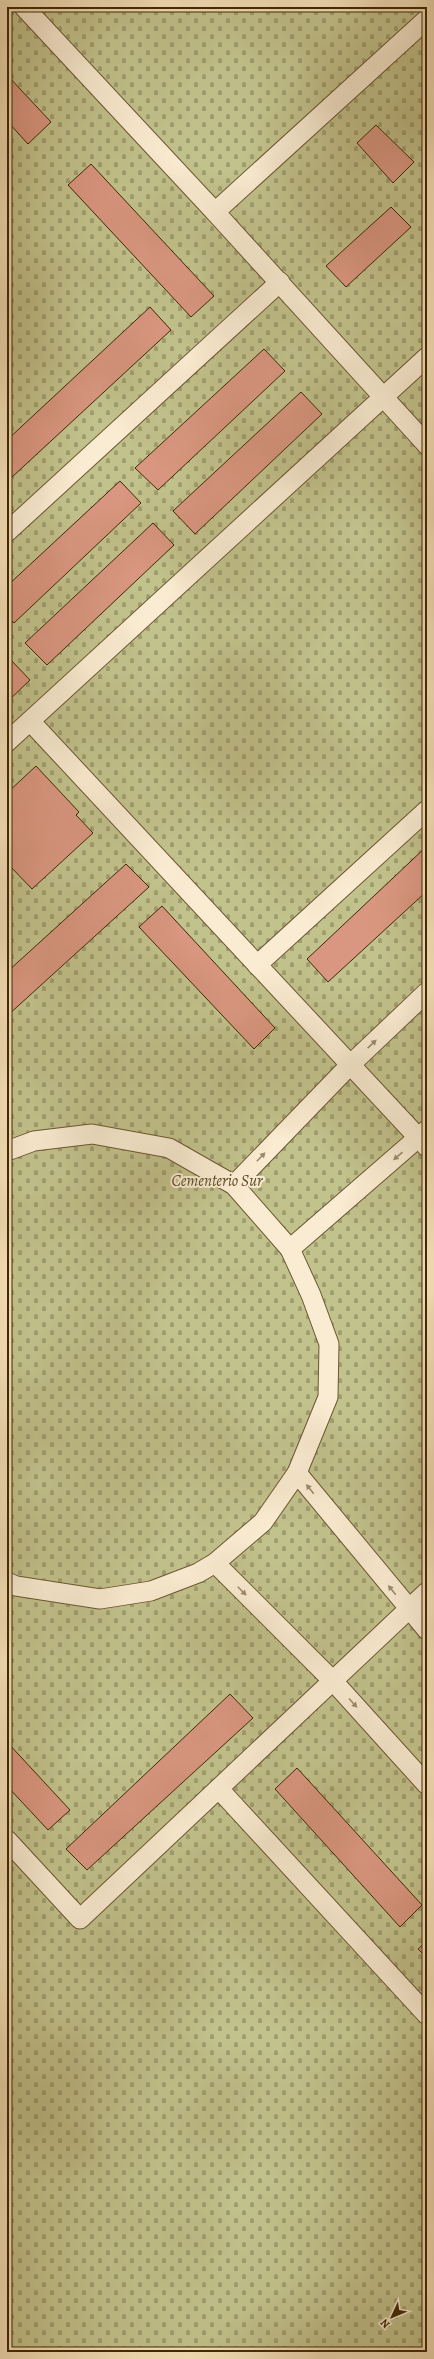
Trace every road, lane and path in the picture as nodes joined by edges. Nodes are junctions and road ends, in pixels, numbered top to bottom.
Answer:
1 (24, 7) edge
2 (427, 20) edge
3 (215, 212) junction
4 (280, 282) junction
5 (427, 356) edge
6 (383, 397) junction
7 (427, 445) edge
8 (7, 532) edge
9 (30, 721) junction
10 (7, 742) edge
11 (427, 810) edge
12 (257, 965) junction
13 (427, 992) edge
14 (350, 1065) junction
15 (424, 1138) edge
16 (7, 1151) edge
17 (234, 1185) junction
18 (290, 1249) junction
19 (297, 1473) junction
20 (215, 1563) junction
21 (7, 1582) edge
22 (427, 1592) edge
23 (409, 1610) junction
24 (427, 1630) edge
25 (333, 1681) junction
26 (427, 1785) edge
27 (219, 1789) junction
28 (7, 1840) edge
29 (427, 2015) edge

1 - 3 lane
2 - 3 lane
3 - 4 lane
4 - 6 lane
4 - 8 lane
5 - 6 lane
6 - 7 lane
6 - 9 lane
9 - 10 lane
9 - 12 lane
11 - 12 lane
12 - 14 lane
14 -> 13 lane
14 - 15 lane
17 -> 14 lane
15 -> 18 lane
16 - 17 lane
17 - 18 lane
18 - 19 lane
19 - 20 lane
23 -> 19 lane
20 - 21 lane
20 -> 25 lane
22 - 23 lane
23 - 24 lane
23 - 25 lane
25 -> 26 lane
25 - 27 lane
27 - 28 lane
27 - 29 lane

